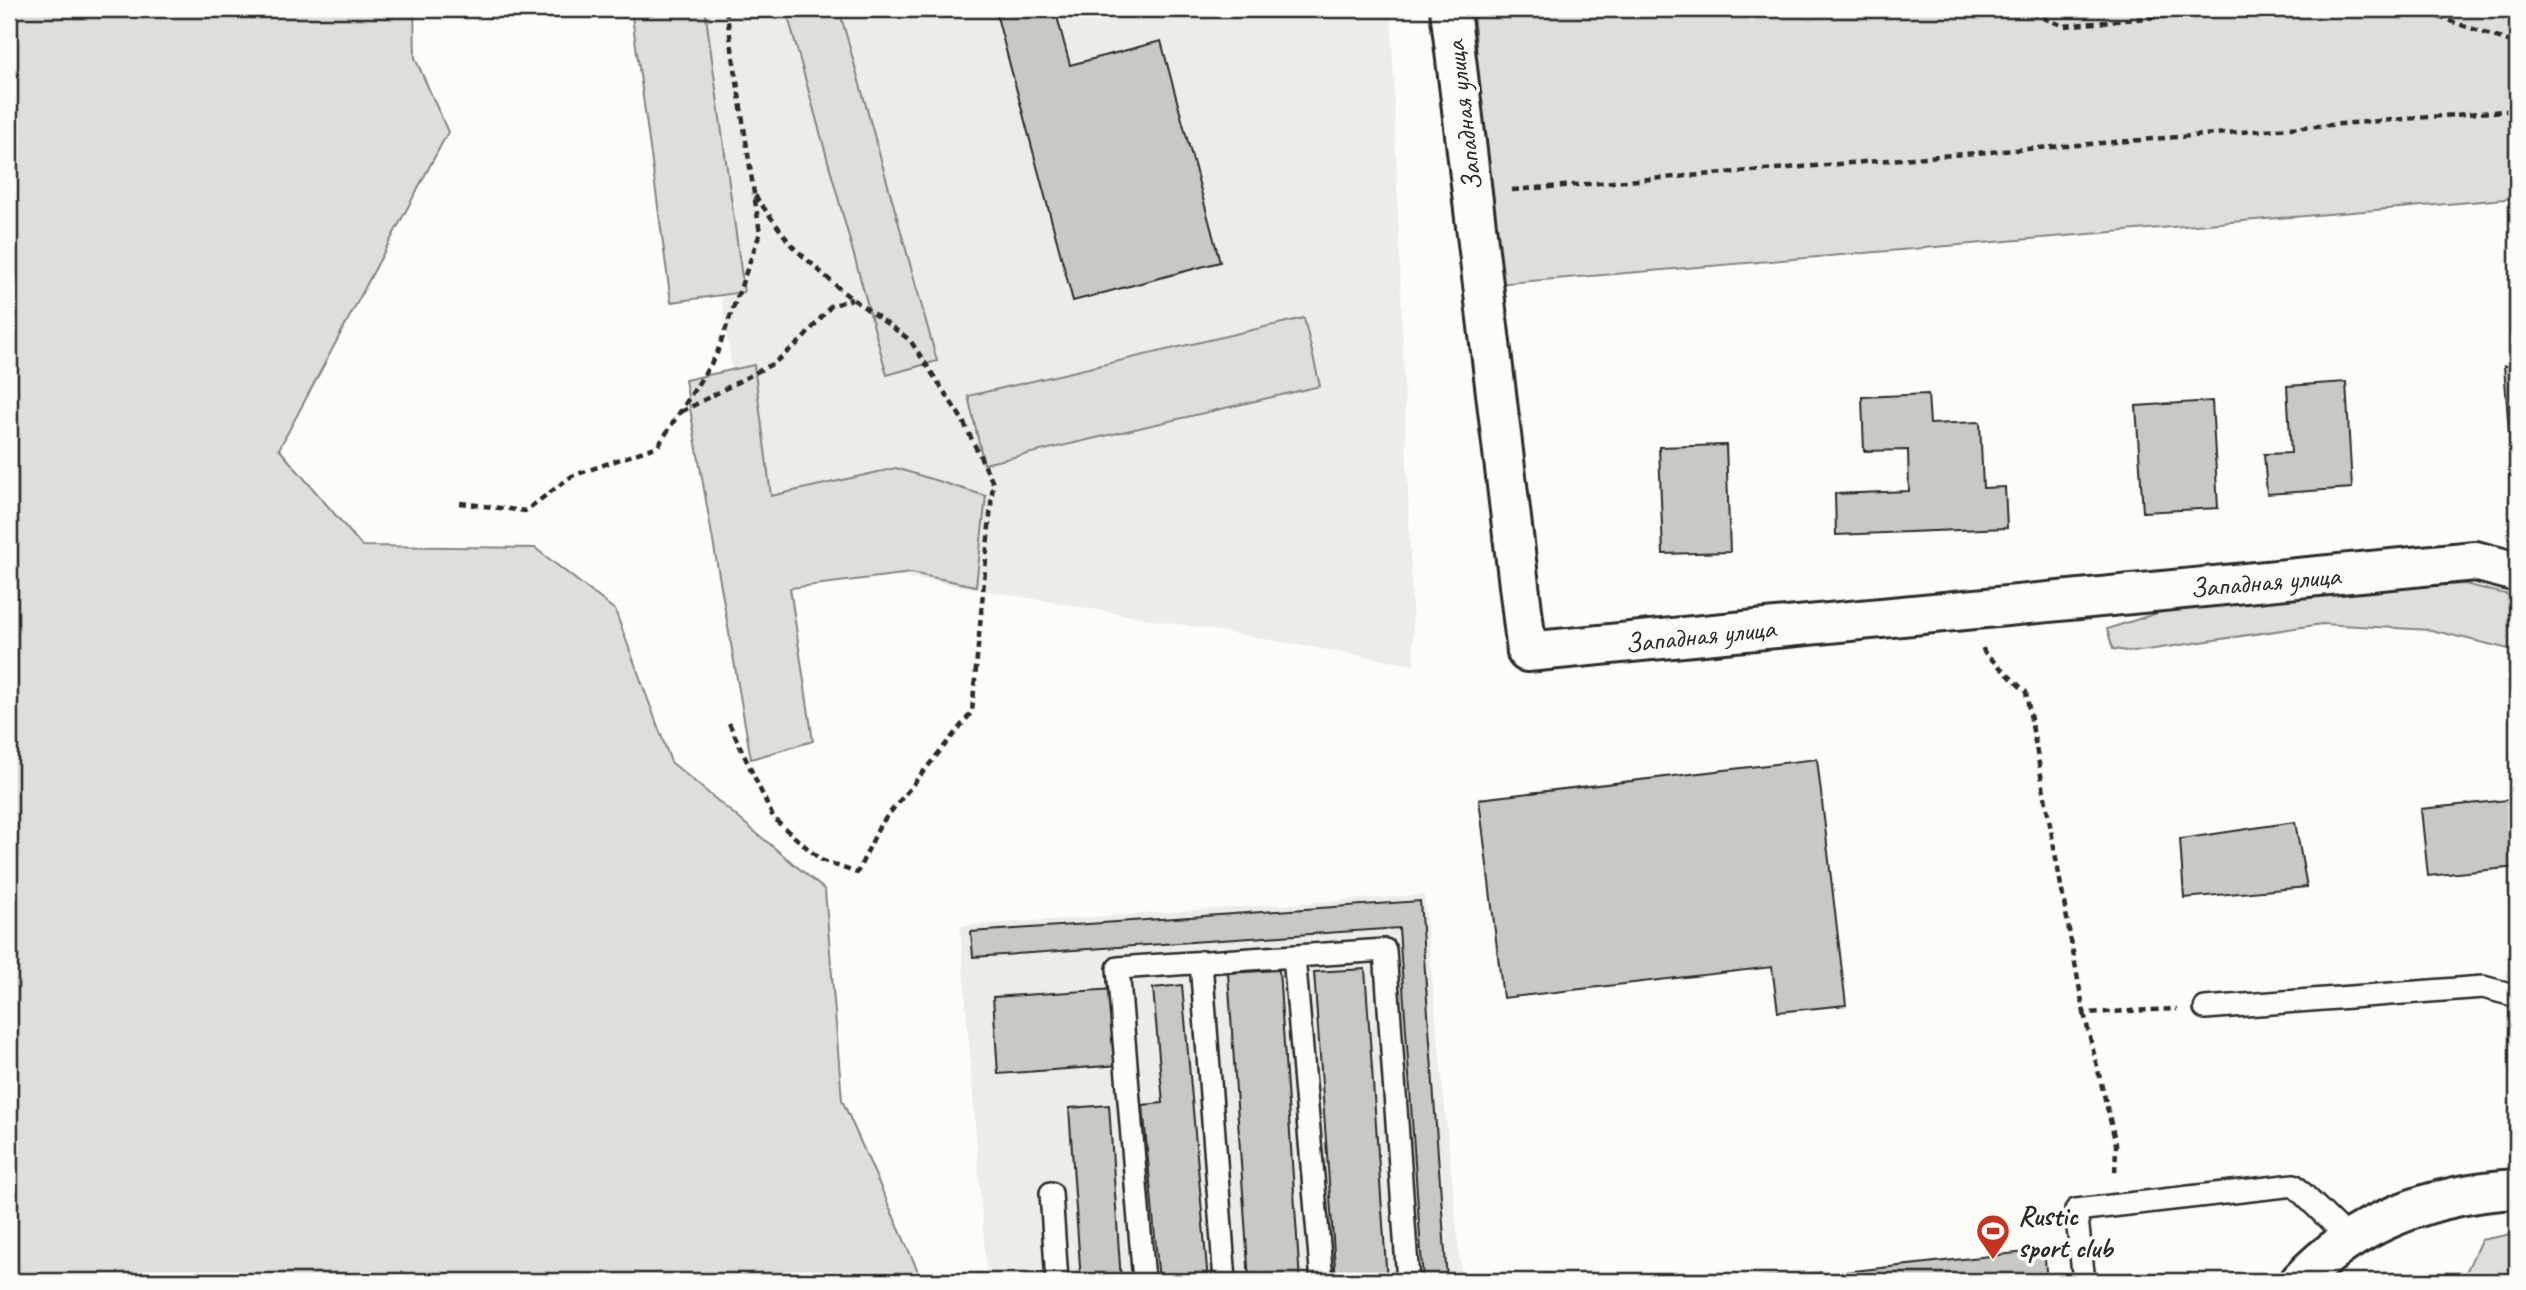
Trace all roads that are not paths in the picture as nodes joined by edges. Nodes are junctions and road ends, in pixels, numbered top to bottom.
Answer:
1 (1450, 9) edge
2 (2517, 572) edge
3 (1294, 956) junction
4 (1201, 962) junction
5 (2517, 996) edge
6 (2205, 1008) road end
7 (2517, 1189) edge
8 (1051, 1193) dead end
9 (2348, 1238) junction
10 (1057, 1281) edge
11 (1144, 1281) edge
12 (1225, 1281) edge
13 (1322, 1281) edge
14 (1408, 1281) edge
15 (2084, 1281) edge
16 (2300, 1281) edge

1 - 2 street, Западная улица
3 - 4 lane
3 - 13 lane
3 - 14 lane
4 - 11 lane
4 - 12 lane
5 - 6 lane
7 - 9 street
8 - 10 lane
9 - 15 lane
9 - 16 street

